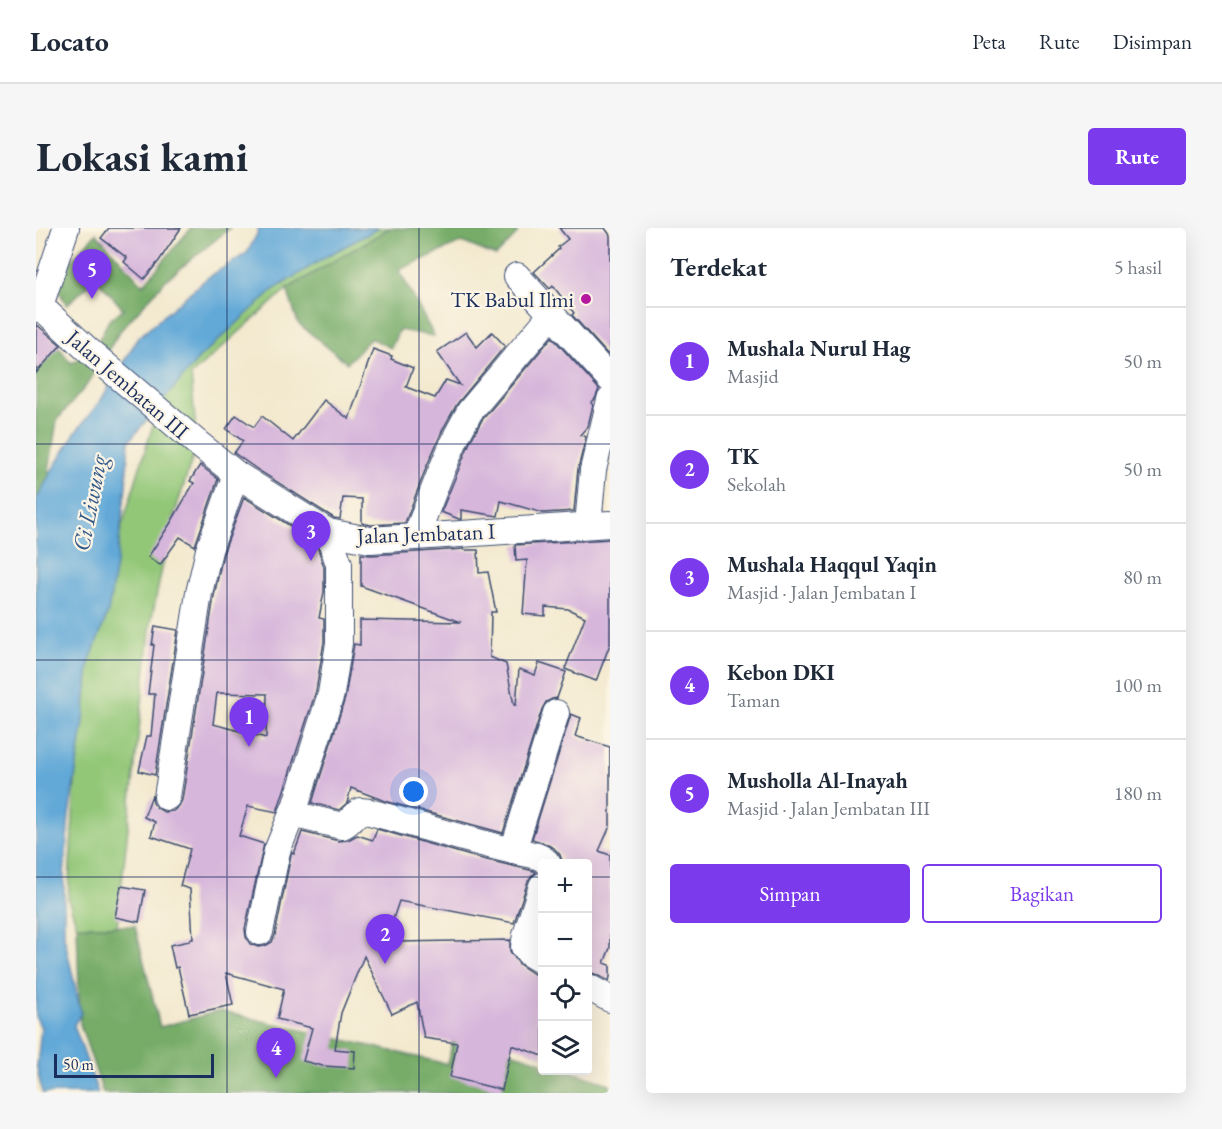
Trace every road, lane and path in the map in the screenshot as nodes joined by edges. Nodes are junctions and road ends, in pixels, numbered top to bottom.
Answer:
1 (66, 228) edge
2 (517, 276) dead end
3 (38, 308) edge
4 (552, 314) junction
5 (610, 379) edge
6 (610, 400) edge
7 (197, 444) joint
8 (236, 474) junction
9 (599, 525) edge
10 (328, 532) junction
11 (416, 536) junction
12 (556, 713) dead end
13 (167, 796) dead end
14 (292, 814) junction
15 (513, 851) junction
16 (544, 859) edge
17 (538, 900) edge
18 (260, 932) dead end
19 (538, 958) edge
20 (592, 989) edge
21 (610, 999) edge

1 - 3 street, Jalan Jembatan III
2 - 4 street
3 - 7 street, Jalan Jembatan III
4 - 5 street
4 - 11 street
6 - 9 street
7 - 8 street, Jalan Jembatan I
8 - 10 street, Jalan Jembatan I
8 - 13 street
9 - 11 street, Jalan Jembatan I
10 - 11 street, Jalan Jembatan I
10 - 14 street
12 - 15 street
14 - 15 street
14 - 18 street
15 - 16 street
17 - 19 street
20 - 21 street

